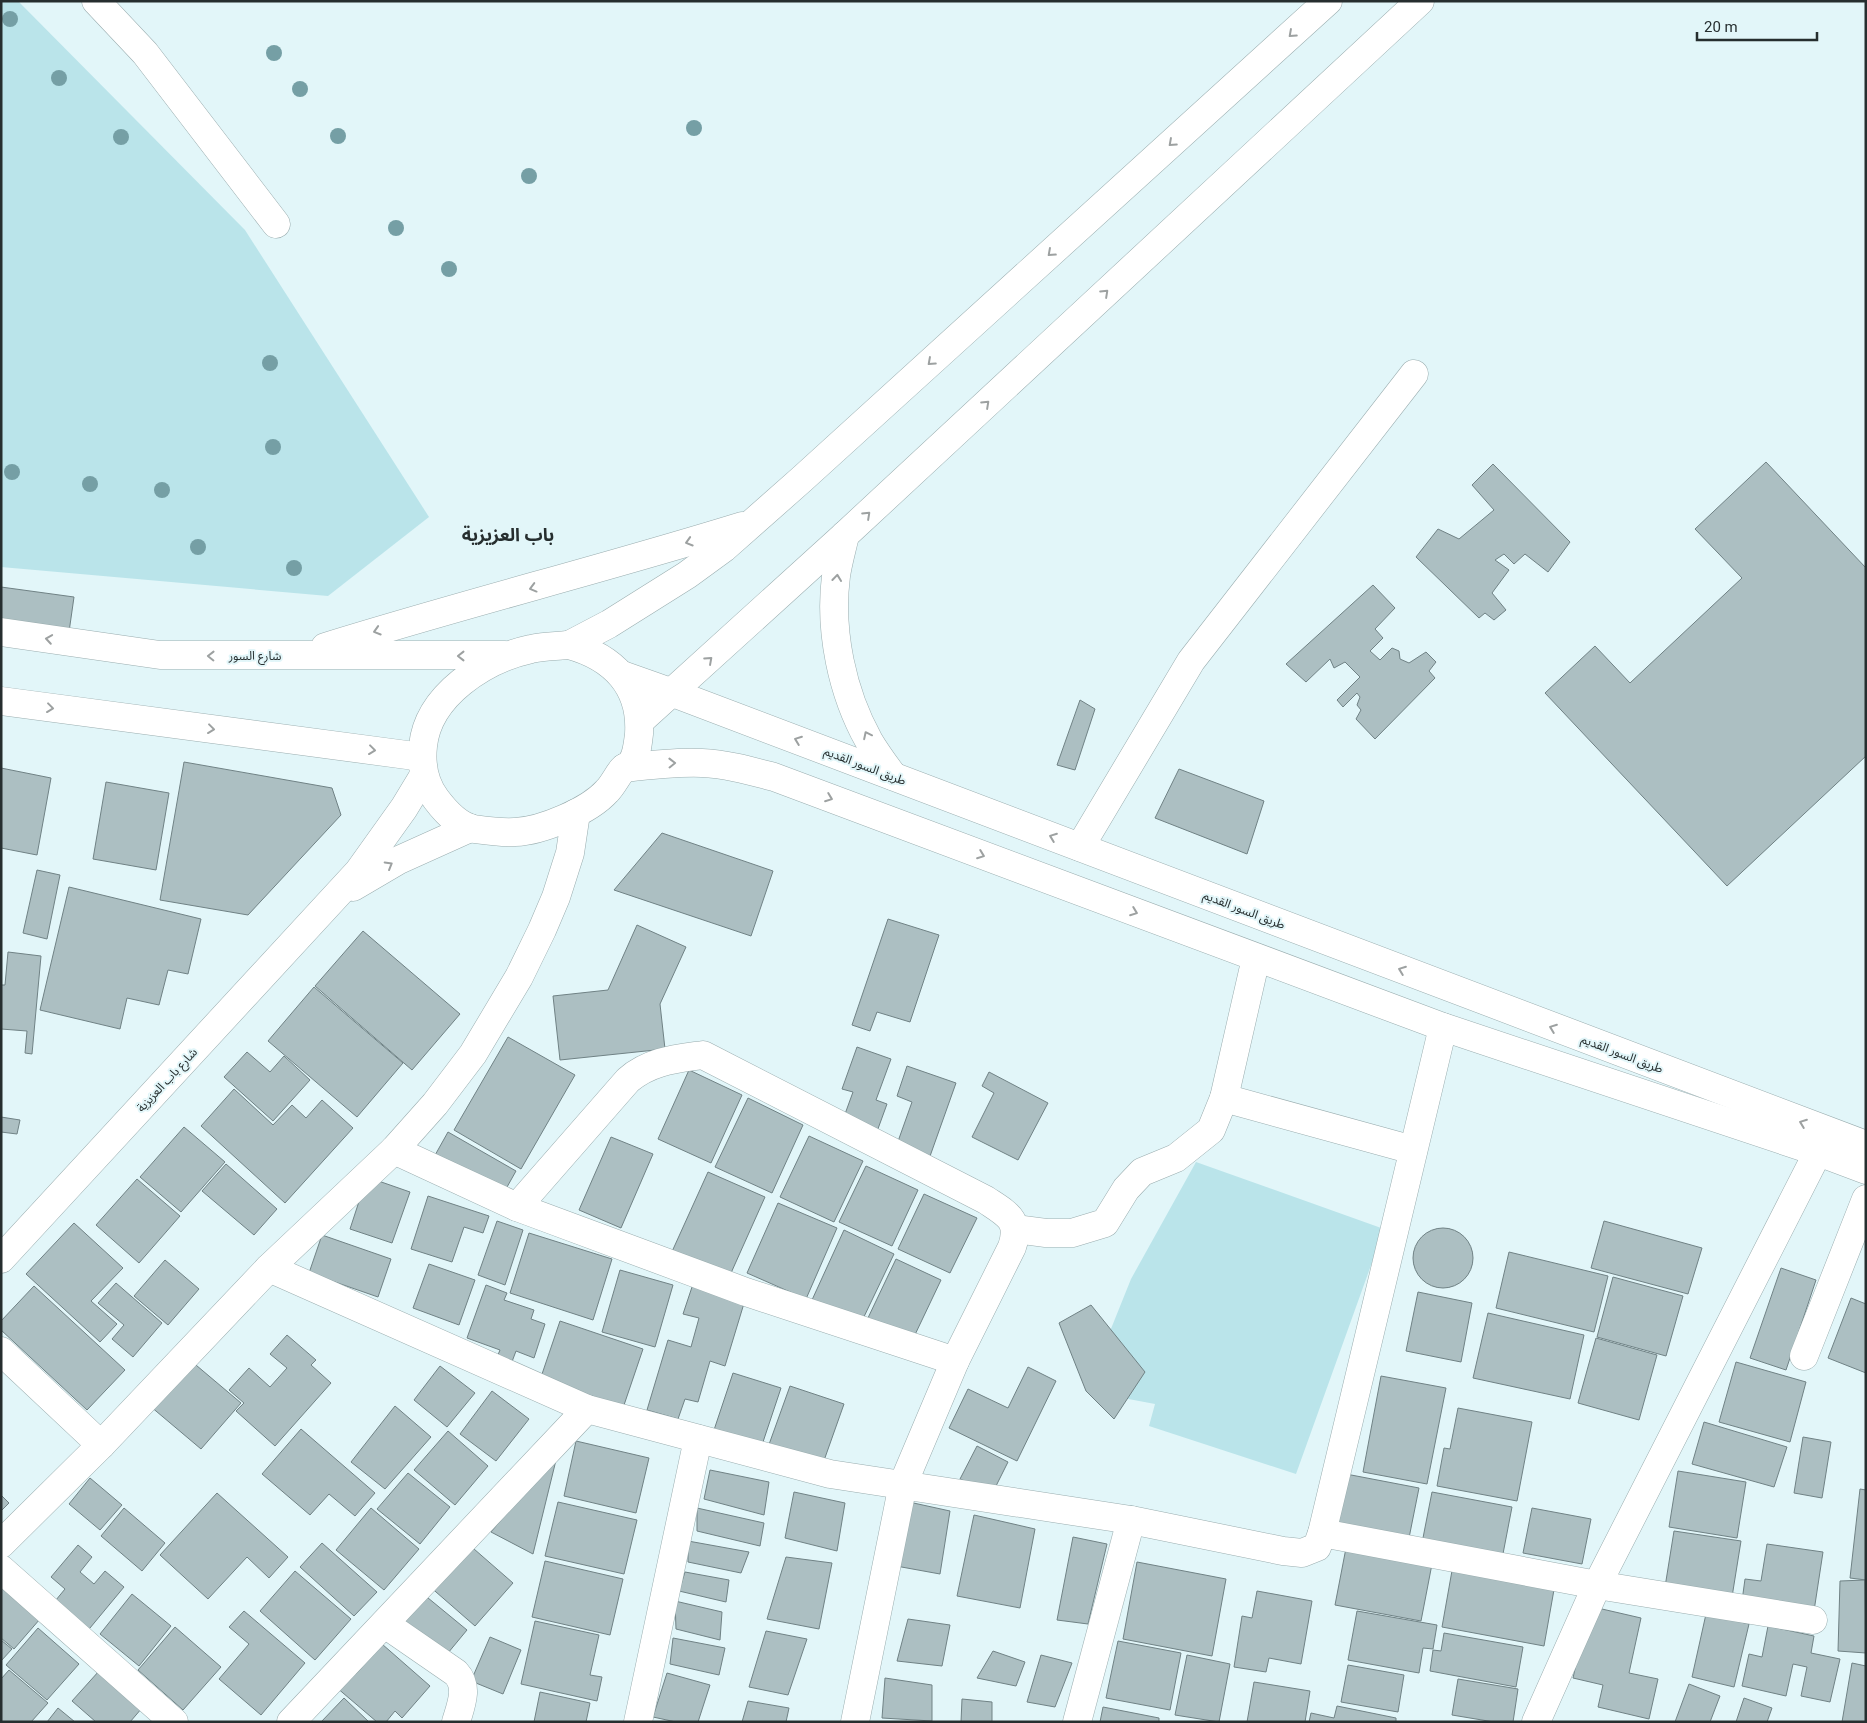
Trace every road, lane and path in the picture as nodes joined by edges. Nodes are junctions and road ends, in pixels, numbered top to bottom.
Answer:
1 (96, 1) edge
2 (1328, 1) edge
3 (1420, 1) edge
4 (276, 224) dead end
5 (1414, 374) dead end
6 (753, 523) junction
7 (845, 535) junction
8 (1, 632) edge
9 (569, 645) junction
10 (297, 656) junction
11 (510, 656) junction
12 (622, 675) junction
13 (673, 693) junction
14 (1, 701) edge
15 (640, 721) junction
16 (423, 766) junction
17 (624, 768) junction
18 (893, 776) junction
19 (576, 812) junction
20 (470, 828) junction
21 (1080, 847) junction
22 (333, 900) junction
23 (1256, 958) junction
24 (1443, 1027) junction
25 (1224, 1098) junction
26 (1825, 1143) junction
27 (1866, 1145) edge
28 (394, 1150) junction
29 (1413, 1150) junction
30 (1866, 1170) edge
31 (1866, 1198) edge
32 (517, 1207) junction
33 (1015, 1229) junction
34 (1, 1259) edge
35 (270, 1268) junction
36 (1, 1351) edge
37 (1804, 1356) dead end
38 (955, 1361) junction
39 (587, 1409) junction
40 (698, 1439) junction
41 (101, 1445) junction
42 (902, 1484) junction
43 (1131, 1520) junction
44 (1322, 1533) junction
45 (1, 1544) edge
46 (1, 1569) edge
47 (1597, 1585) junction
48 (1813, 1620) dead end
49 (386, 1624) junction
50 (174, 1722) edge
51 (291, 1722) edge
52 (456, 1722) edge
53 (638, 1722) edge
54 (855, 1722) edge
55 (1077, 1722) edge
56 (1536, 1722) edge

1 - 4 street
2 -> 6 street
7 -> 3 street
5 - 21 street
6 - 9 street
6 -> 10 street
13 -> 7 street
18 -> 7 street
10 -> 8 street, شارع السور
9 - 11 street
9 - 12 street
11 -> 10 street, شارع السور
11 - 16 street
12 - 13 street, طريق السور القديم
12 - 15 street
13 - 15 street
18 -> 13 street, طريق السور القديم
14 -> 16 street
15 - 17 street
16 - 20 street
16 - 22 street, شارع باب العزيزية
17 - 19 street
17 -> 23 street, طريق السور القديم
21 -> 18 street, طريق السور القديم
19 - 20 street
19 - 28 street
22 -> 20 street, شارع باب العزيزية
26 -> 21 street, طريق السور القديم
22 - 34 street, شارع باب العزيزية
23 - 24 street, طريق السور القديم
23 - 25 street
24 - 26 street, طريق السور القديم
24 - 29 street
25 - 29 street
25 - 33 street
26 - 27 street, طريق السور القديم
26 - 30 street, طريق السور القديم
26 - 47 street
28 - 32 street
28 - 35 street
29 - 44 street
31 - 37 street
32 - 33 street
32 - 38 street
33 - 38 street
35 - 39 street
35 - 41 street
36 - 41 street
38 - 42 street
39 - 40 street
39 - 49 street
40 - 42 street
40 - 53 street
41 - 45 street
42 - 43 street
42 - 54 street
43 - 44 street
43 - 55 street
44 - 47 street
46 - 50 street
47 - 48 street
47 - 56 street
49 - 51 street
49 - 52 street

